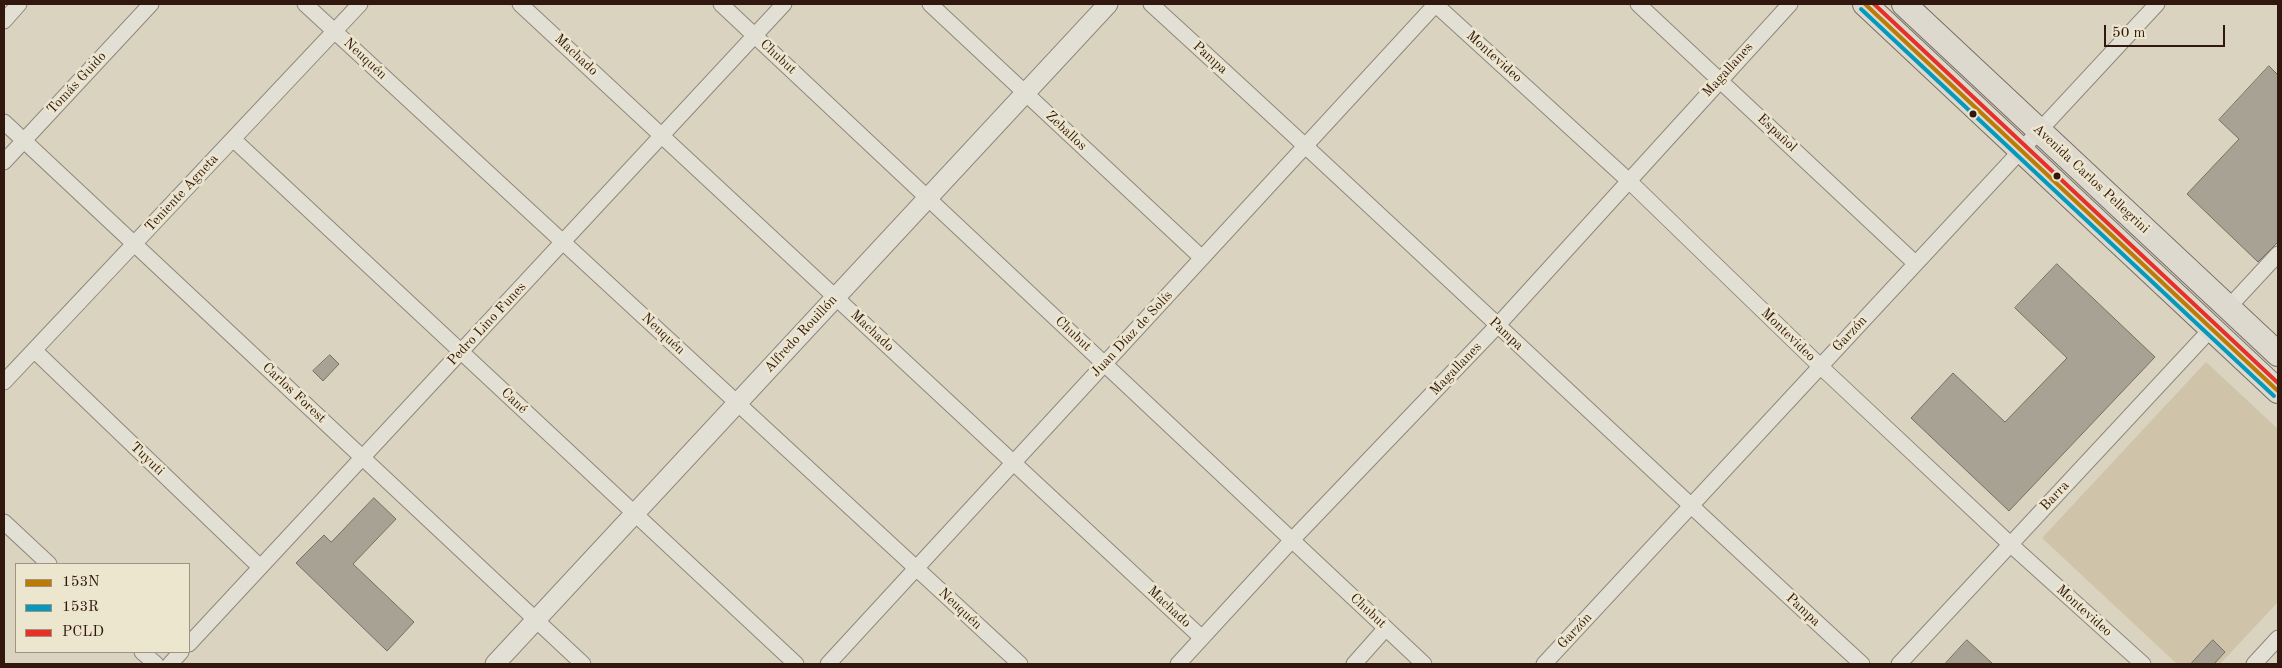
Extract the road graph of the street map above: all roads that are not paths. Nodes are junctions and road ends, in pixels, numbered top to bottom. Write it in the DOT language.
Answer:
graph roads {
  1 [pos="20,4"];
  2 [pos="151,4"];
  3 [pos="305,4"];
  4 [pos="360,4"];
  5 [pos="520,4"];
  6 [pos="721,4"];
  7 [pos="784,4"];
  8 [pos="930,4"];
  9 [pos="1108,4"];
  10 [pos="1151,4"];
  11 [pos="1436,4"];
  12 [pos="1638,4"];
  13 [pos="1790,4"];
  14 [pos="1865,4"];
  15 [pos="1904,4"];
  16 [pos="2157,4"];
  17 [pos="4,21"];
  18 [pos="334,31"];
  19 [pos="755,35"];
  20 [pos="1719,80"];
  21 [pos="1025,92"];
  22 [pos="4,122"];
  23 [pos="2039,130"];
  24 [pos="662,135"];
  25 [pos="233,139"];
  26 [pos="24,140"];
  27 [pos="1307,146"];
  28 [pos="2021,149"];
  29 [pos="4,162"];
  30 [pos="1629,181"];
  31 [pos="927,197"];
  32 [pos="563,242"];
  33 [pos="134,244"];
  34 [pos="2278,254"];
  35 [pos="1202,258"];
  36 [pos="1915,263"];
  37 [pos="835,296"];
  38 [pos="2228,308"];
  39 [pos="1497,326"];
  40 [pos="2212,328"];
  41 [pos="34,350"];
  42 [pos="461,352"];
  43 [pos="2278,354"];
  44 [pos="1104,364"];
  45 [pos="1820,366"];
  46 [pos="4,382"];
  47 [pos="2278,391"];
  48 [pos="737,402"];
  49 [pos="362,458"];
  50 [pos="1014,463"];
  51 [pos="1690,506"];
  52 [pos="634,513"];
  53 [pos="4,522"];
  54 [pos="1292,540"];
  55 [pos="2010,544"];
  56 [pos="48,563"];
  57 [pos="260,567"];
  58 [pos="916,568"];
  59 [pos="536,620"];
  60 [pos="1386,628"];
  61 [pos="1202,638"];
  62 [pos="2278,638"];
  63 [pos="190,643"];
  64 [pos="143,653"];
  65 [pos="180,653"];
  66 [pos="156,664"];
  67 [pos="170,664"];
  68 [pos="494,664"];
  69 [pos="583,664"];
  70 [pos="796,664"];
  71 [pos="828,664"];
  72 [pos="1020,664"];
  73 [pos="1178,664"];
  74 [pos="1354,664"];
  75 [pos="1424,664"];
  76 [pos="1544,664"];
  77 [pos="1862,664"];
  78 [pos="1899,664"];
  79 [pos="2143,664"];
  80 [pos="2254,664"];
  1 -- 17 [label="street"];
  2 -- 26 [label="street, Tomás Guido"];
  3 -- 18 [label="street, Neuquén"];
  4 -- 18 [label="street, Teniente Agneta"];
  5 -- 24 [label="street, Machado"];
  6 -- 19 [label="street, Chubut"];
  7 -- 19 [label="street, Pedro Lino Funes"];
  8 -- 21 [label="street, Zeballos"];
  9 -- 21 [label="street, Alfredo Rouillón"];
  10 -- 27 [label="street, Pampa"];
  11 -- 27 [label="street, Juan Díaz de Solís"];
  11 -- 30 [label="street, Montevideo"];
  12 -- 20 [label="street, Español"];
  13 -- 20 [label="street, Magallanes"];
  14 -- 28 [label="main road, Avenida Carlos Pellegrini"];
  15 -- 23 [label="main road, Avenida Carlos Pellegrini"];
  16 -- 23 [label="street, Garzón"];
  18 -- 25 [label="street, Teniente Agneta"];
  18 -- 32 [label="street, Neuquén"];
  19 -- 24 [label="street, Pedro Lino Funes"];
  19 -- 31 [label="street, Chubut"];
  20 -- 30 [label="street, Magallanes"];
  20 -- 36 [label="street, Español"];
  21 -- 31 [label="street, Alfredo Rouillón"];
  21 -- 35 [label="street, Zeballos"];
  22 -- 26 [label="street, Carlos Forest"];
  23 -- 28 [label="street, Garzón"];
  23 -- 38 [label="main road, Avenida Carlos Pellegrini"];
  24 -- 32 [label="street, Pedro Lino Funes"];
  24 -- 37 [label="street, Machado"];
  25 -- 33 [label="street, Teniente Agneta"];
  25 -- 42 [label="street, Cané"];
  26 -- 29 [label="street, Tomás Guido"];
  26 -- 33 [label="street, Carlos Forest"];
  27 -- 35 [label="street, Juan Díaz de Solís"];
  27 -- 39 [label="street, Pampa"];
  28 -- 36 [label="street, Garzón"];
  28 -- 40 [label="main road, Avenida Carlos Pellegrini"];
  30 -- 39 [label="street, Magallanes"];
  30 -- 45 [label="street, Montevideo"];
  31 -- 37 [label="street, Alfredo Rouillón"];
  31 -- 44 [label="street, Chubut"];
  32 -- 42 [label="street, Pedro Lino Funes"];
  32 -- 48 [label="street, Neuquén"];
  33 -- 41 [label="street, Teniente Agneta"];
  33 -- 49 [label="street, Carlos Forest"];
  34 -- 38 [label="street"];
  35 -- 44 [label="street, Juan Díaz de Solís"];
  36 -- 45 [label="street, Garzón"];
  37 -- 48 [label="street, Alfredo Rouillón"];
  37 -- 50 [label="street, Machado"];
  38 -- 43 [label="main road, Avenida Carlos Pellegrini"];
  39 -- 51 [label="street, Pampa"];
  39 -- 54 [label="street, Magallanes"];
  40 -- 47 [label="main road, Avenida Carlos Pellegrini"];
  40 -- 55 [label="street, Barra"];
  41 -- 46 [label="street, Teniente Agneta"];
  41 -- 57 [label="street, Tuyuti"];
  42 -- 49 [label="street, Pedro Lino Funes"];
  42 -- 52 [label="street, Cané"];
  44 -- 50 [label="street, Juan Díaz de Solís"];
  44 -- 54 [label="street, Chubut"];
  45 -- 51 [label="street, Garzón"];
  45 -- 55 [label="street, Montevideo"];
  48 -- 52 [label="street, Alfredo Rouillón"];
  48 -- 58 [label="street, Neuquén"];
  49 -- 57 [label="street, Pedro Lino Funes"];
  49 -- 59 [label="street, Carlos Forest"];
  50 -- 58 [label="street, Juan Díaz de Solís"];
  50 -- 61 [label="street, Machado"];
  51 -- 76 [label="street, Garzón"];
  51 -- 77 [label="street, Pampa"];
  52 -- 59 [label="street, Alfredo Rouillón"];
  52 -- 70 [label="street, Cané"];
  53 -- 56 [label="street"];
  54 -- 60 [label="street, Chubut"];
  54 -- 61 [label="street, Magallanes"];
  55 -- 78 [label="street, Barra"];
  55 -- 79 [label="street, Montevideo"];
  57 -- 63 [label="street, Pedro Lino Funes"];
  58 -- 71 [label="street, Juan Díaz de Solís"];
  58 -- 72 [label="street, Neuquén"];
  59 -- 68 [label="street, Alfredo Rouillón"];
  59 -- 69 [label="street, Carlos Forest"];
  60 -- 74 [label="street"];
  60 -- 75 [label="street, Chubut"];
  61 -- 73 [label="street, Magallanes"];
  62 -- 80 [label="street"];
  64 -- 66 [label="street"];
  65 -- 67 [label="street"];
}
